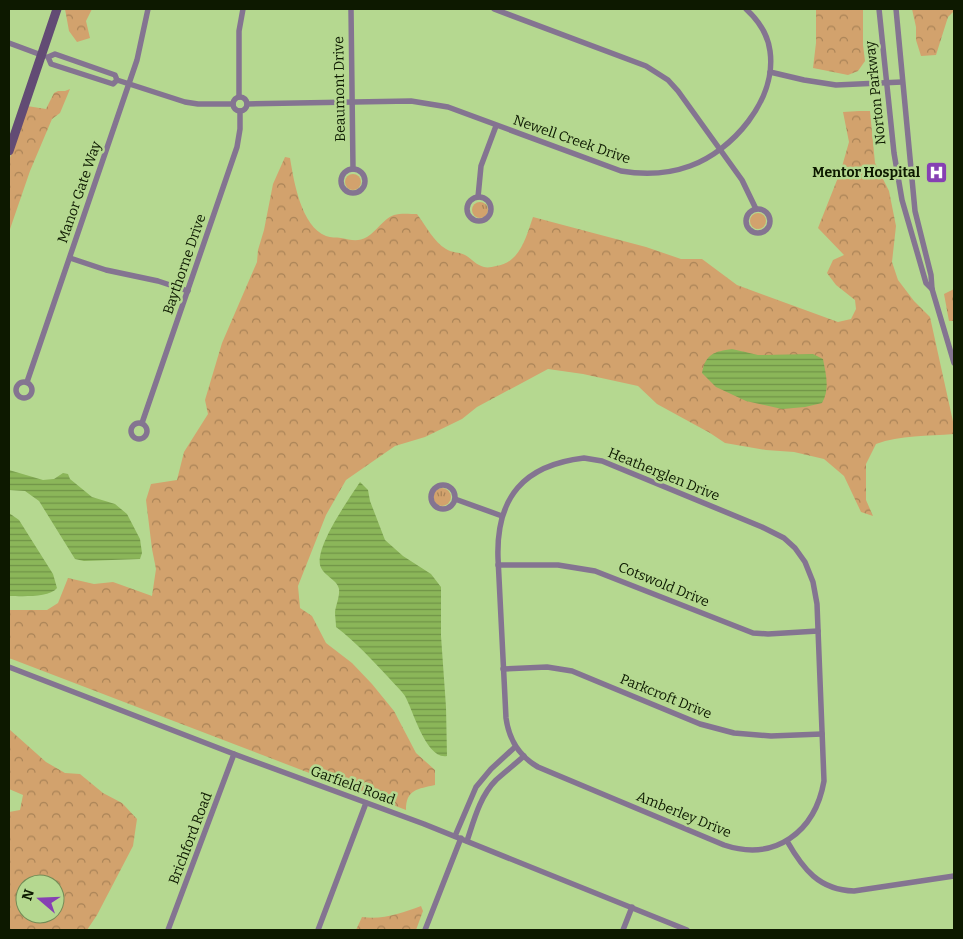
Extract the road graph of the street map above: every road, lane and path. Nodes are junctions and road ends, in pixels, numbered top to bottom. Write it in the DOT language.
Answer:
graph roads {
  1 [pos="57,9"];
  2 [pos="148,9"];
  3 [pos="243,9"];
  4 [pos="351,9"];
  5 [pos="494,9"];
  6 [pos="746,9"];
  7 [pos="879,9"];
  8 [pos="896,9"];
  9 [pos="9,42"];
  10 [pos="44,56"];
  11 [pos="770,72"];
  12 [pos="117,80"];
  13 [pos="887,82"];
  14 [pos="902,82"];
  15 [pos="129,84"];
  16 [pos="239,97"];
  17 [pos="352,102"];
  18 [pos="233,104"];
  19 [pos="247,104"];
  20 [pos="240,111"];
  21 [pos="496,126"];
  22 [pos="721,150"];
  23 [pos="9,151"];
  24 [pos="353,169"];
  25 [pos="478,197"];
  26 [pos="756,209"];
  27 [pos="70,258"];
  28 [pos="932,289"];
  29 [pos="188,290"];
  30 [pos="954,362"];
  31 [pos="27,382"];
  32 [pos="142,423"];
  33 [pos="455,499"];
  34 [pos="502,516"];
  35 [pos="800,554"];
  36 [pos="498,565"];
  37 [pos="818,631"];
  38 [pos="9,666"];
  39 [pos="503,669"];
  40 [pos="822,734"];
  41 [pos="515,747"];
  42 [pos="234,754"];
  43 [pos="522,754"];
  44 [pos="366,803"];
  45 [pos="461,838"];
  46 [pos="787,841"];
  47 [pos="954,876"];
  48 [pos="632,907"];
  49 [pos="168,930"];
  50 [pos="318,930"];
  51 [pos="425,930"];
  52 [pos="623,930"];
  53 [pos="687,930"];
  1 -- 10 [label="main road"];
  2 -- 15 [label="street, Manor Gate Way"];
  3 -- 16 [label="street"];
  4 -- 17 [label="street, Beaumont Drive"];
  5 -- 22 [label="street"];
  6 -- 11 [label="street, Newell Creek Drive"];
  7 -- 13 [label="street, Norton Parkway"];
  8 -- 14 [label="street, Norton Parkway"];
  9 -- 10 [label="street"];
  10 -- 12 [label="street"];
  10 -- 12 [label="street"];
  10 -- 23 [label="main road"];
  11 -- 13 [label="street"];
  11 -- 22 [label="street, Newell Creek Drive"];
  12 -- 15 [label="street"];
  13 -- 14 [label="street"];
  13 -- 28 [label="street, Norton Parkway"];
  14 -- 28 [label="street, Norton Parkway"];
  15 -- 18 [label="street"];
  15 -- 27 [label="street, Manor Gate Way"];
  16 -- 18 [label="street"];
  16 -- 19 [label="street"];
  17 -- 19 [label="street, Newell Creek Drive"];
  17 -- 21 [label="street, Newell Creek Drive"];
  17 -- 24 [label="street, Beaumont Drive"];
  18 -- 20 [label="street"];
  19 -- 20 [label="street"];
  20 -- 29 [label="street, Baythorne Drive"];
  21 -- 22 [label="street, Newell Creek Drive"];
  21 -- 25 [label="street"];
  22 -- 26 [label="street"];
  24 -- 24 [label="street, Beaumont Drive"];
  25 -- 25 [label="street"];
  26 -- 26 [label="street"];
  27 -- 29 [label="street"];
  27 -- 31 [label="street, Manor Gate Way"];
  28 -- 30 [label="street, Norton Parkway"];
  29 -- 32 [label="street, Baythorne Drive"];
  33 -- 33 [label="street"];
  33 -- 34 [label="street"];
  34 -- 35 [label="street, Heatherglen Drive"];
  34 -- 36 [label="street, Heatherglen Drive"];
  35 -- 37 [label="street, Amberley Drive"];
  36 -- 37 [label="street, Cotswold Drive"];
  36 -- 39 [label="street, Heatherglen Drive"];
  37 -- 40 [label="street, Amberley Drive"];
  38 -- 42 [label="street, Garfield Road"];
  39 -- 40 [label="street, Parkcroft Drive"];
  39 -- 41 [label="street, Heatherglen Drive"];
  40 -- 46 [label="street, Amberley Drive"];
  41 -- 43 [label="street, Heatherglen Drive"];
  41 -- 45 [label="street"];
  42 -- 44 [label="street, Garfield Road"];
  42 -- 49 [label="street, Brichford Road"];
  43 -- 45 [label="street"];
  43 -- 46 [label="street, Amberley Drive"];
  44 -- 45 [label="street, Garfield Road"];
  44 -- 50 [label="street"];
  45 -- 48 [label="street, Garfield Road"];
  45 -- 51 [label="street"];
  46 -- 47 [label="street"];
  48 -- 52 [label="street"];
  48 -- 53 [label="street, Garfield Road"];
}
